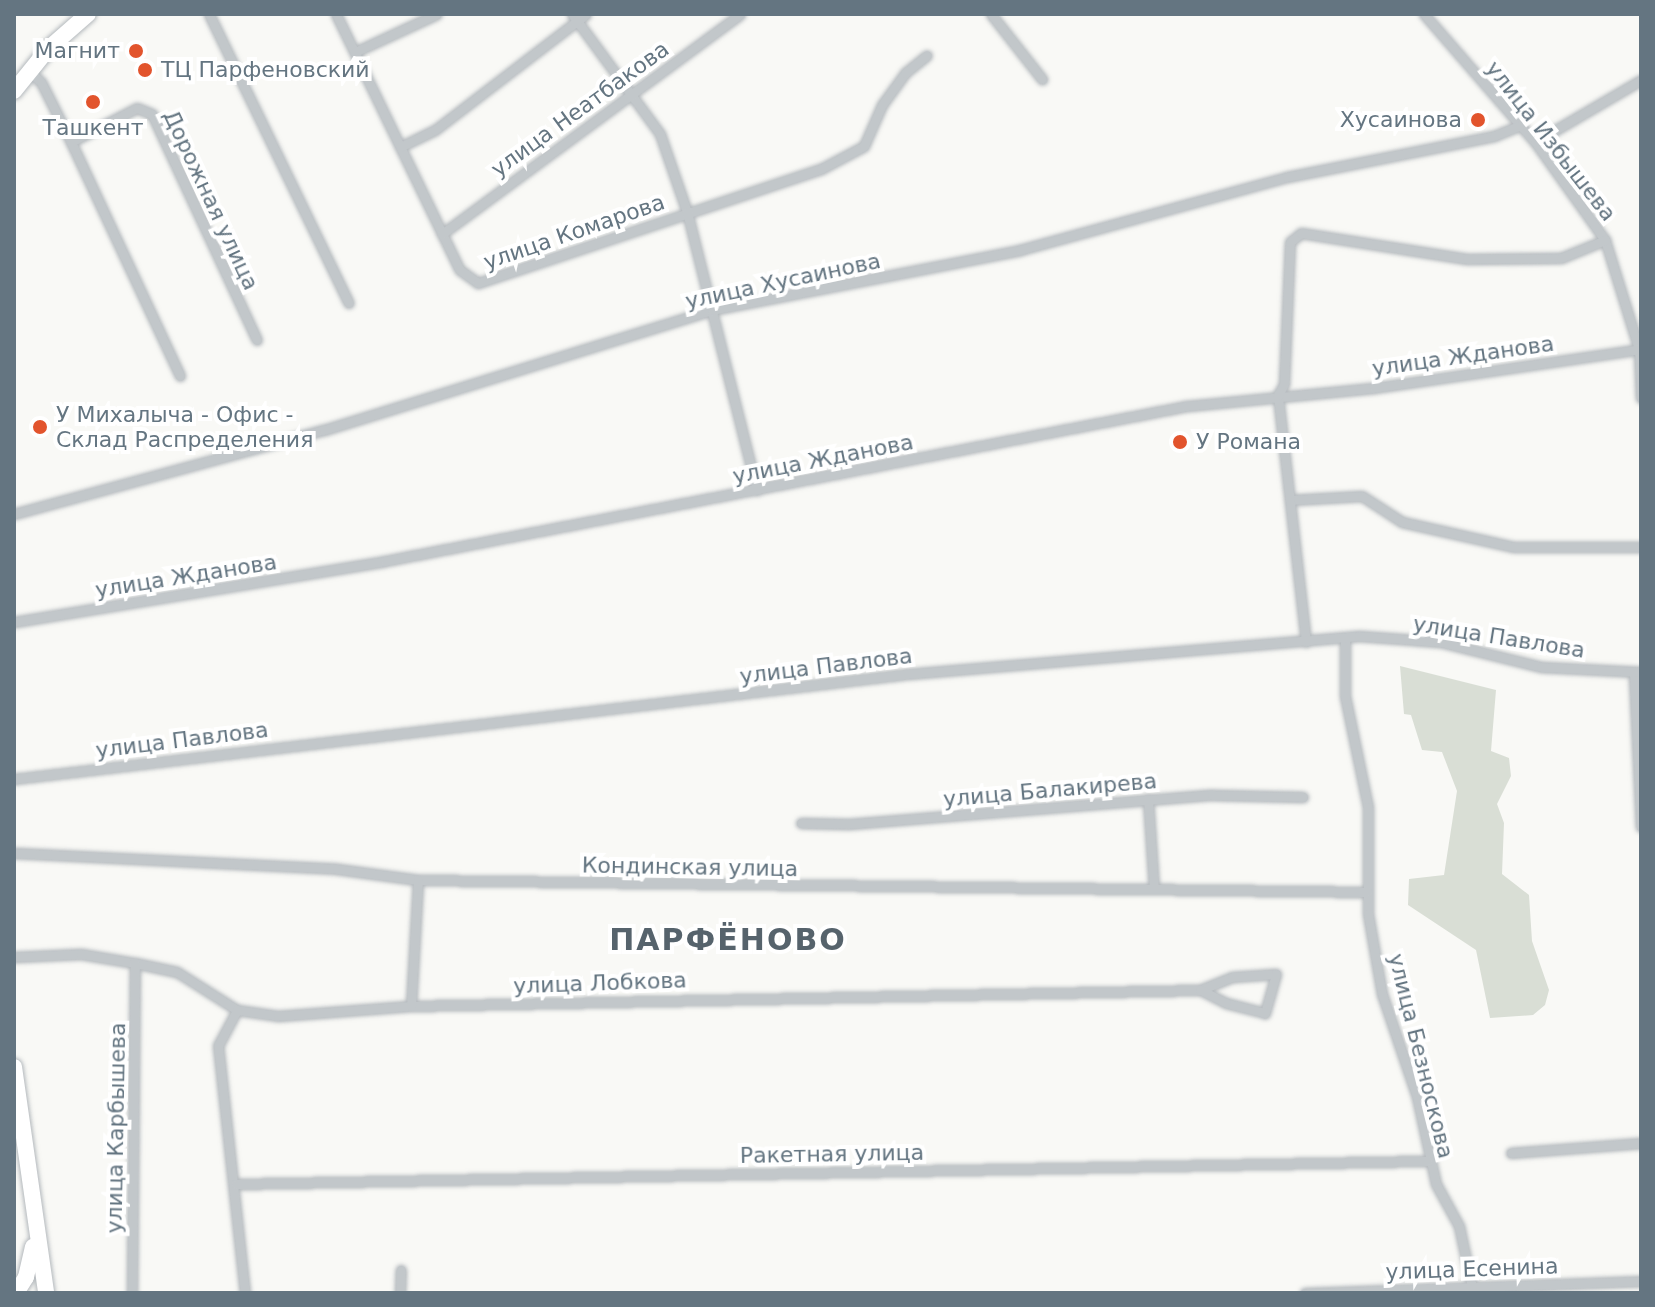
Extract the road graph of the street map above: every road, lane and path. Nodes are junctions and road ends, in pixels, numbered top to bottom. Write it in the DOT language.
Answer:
graph roads {
  1 [pos="88,14"];
  2 [pos="209,14"];
  3 [pos="336,14"];
  4 [pos="437,14"];
  5 [pos="586,14"];
  6 [pos="740,14"];
  7 [pos="991,14"];
  8 [pos="1424,14"];
  9 [pos="575,17"];
  10 [pos="355,52"];
  11 [pos="927,55"];
  12 [pos="29,71"];
  13 [pos="1042,79"];
  14 [pos="1641,80"];
  15 [pos="14,91"];
  16 [pos="633,93"];
  17 [pos="1521,125"];
  18 [pos="71,142"];
  19 [pos="1535,142"];
  20 [pos="400,147"];
  21 [pos="687,212"];
  22 [pos="442,234"];
  23 [pos="1605,240"];
  24 [pos="349,303"];
  25 [pos="712,310"];
  26 [pos="257,340"];
  27 [pos="1640,349"];
  28 [pos="180,376"];
  29 [pos="1278,395"];
  30 [pos="1641,398"];
  31 [pos="757,490"];
  32 [pos="1290,500"];
  33 [pos="14,514"];
  34 [pos="1641,547"];
  35 [pos="14,622"];
  36 [pos="1345,638"];
  37 [pos="1306,642"];
  38 [pos="1637,673"];
  39 [pos="14,779"];
  40 [pos="1303,797"];
  41 [pos="1148,799"];
  42 [pos="801,823"];
  43 [pos="1641,824"];
  44 [pos="14,853"];
  45 [pos="418,880"];
  46 [pos="1154,889"];
  47 [pos="1367,892"];
  48 [pos="14,957"];
  49 [pos="135,963"];
  50 [pos="1200,990"];
  51 [pos="411,1006"];
  52 [pos="237,1010"];
  53 [pos="14,1067"];
  54 [pos="1641,1143"];
  55 [pos="1511,1153"];
  56 [pos="1428,1161"];
  57 [pos="236,1184"];
  58 [pos="35,1225"];
  59 [pos="401,1270"];
  60 [pos="1641,1281"];
  61 [pos="1472,1287"];
  62 [pos="22,1292"];
  63 [pos="46,1293"];
  64 [pos="132,1293"];
  65 [pos="245,1293"];
  66 [pos="400,1293"];
  67 [pos="1305,1293"];
  1 -- 12 [label="main road"];
  2 -- 24 [label="street"];
  3 -- 10 [label="street, улица Комарова"];
  4 -- 10 [label="street"];
  5 -- 9 [label="street"];
  6 -- 16 [label="street, улица Неатбакова"];
  7 -- 13 [label="street"];
  8 -- 17 [label="street, улица Избышева"];
  9 -- 16 [label="street"];
  9 -- 20 [label="street"];
  10 -- 20 [label="street, улица Комарова"];
  11 -- 21 [label="street, улица Комарова"];
  12 -- 15 [label="main road"];
  12 -- 18 [label="street"];
  14 -- 19 [label="street"];
  16 -- 21 [label="street"];
  16 -- 22 [label="street, улица Неатбакова"];
  17 -- 19 [label="street, улица Избышева"];
  17 -- 25 [label="street, улица Хусаинова"];
  18 -- 26 [label="street, Дорожная улица"];
  18 -- 28 [label="street"];
  19 -- 23 [label="street, улица Избышева"];
  20 -- 22 [label="street, улица Комарова"];
  21 -- 22 [label="street, улица Комарова"];
  21 -- 25 [label="street"];
  23 -- 27 [label="street, улица Избышева"];
  23 -- 29 [label="street"];
  25 -- 31 [label="street"];
  25 -- 33 [label="street, улица Хусаинова"];
  27 -- 29 [label="street, улица Жданова"];
  27 -- 30 [label="street, улица Избышева"];
  29 -- 31 [label="street, улица Жданова"];
  29 -- 32 [label="street"];
  31 -- 35 [label="street, улица Жданова"];
  32 -- 34 [label="street"];
  32 -- 37 [label="street"];
  36 -- 37 [label="street, улица Павлова"];
  36 -- 38 [label="street, улица Павлова"];
  36 -- 47 [label="street, улица Безноскова"];
  37 -- 39 [label="street, улица Павлова"];
  38 -- 43 [label="street"];
  40 -- 41 [label="street, улица Балакирева"];
  41 -- 42 [label="street, улица Балакирева"];
  41 -- 46 [label="street"];
  44 -- 45 [label="street, Кондинская улица"];
  45 -- 46 [label="street, Кондинская улица"];
  45 -- 51 [label="street"];
  46 -- 47 [label="street, Кондинская улица"];
  47 -- 56 [label="street, улица Безноскова"];
  48 -- 49 [label="street, улица Лобкова"];
  49 -- 52 [label="street, улица Лобкова"];
  49 -- 64 [label="street, улица Карбышева"];
  50 -- 50 [label="street, улица Лобкова"];
  50 -- 51 [label="street, улица Лобкова"];
  51 -- 52 [label="street, улица Лобкова"];
  52 -- 57 [label="street"];
  53 -- 58 [label="main road"];
  54 -- 55 [label="street"];
  56 -- 57 [label="street, Ракетная улица"];
  56 -- 61 [label="street, улица Безноскова"];
  57 -- 65 [label="street"];
  58 -- 62 [label="main road"];
  58 -- 63 [label="main road"];
  59 -- 66 [label="street"];
  60 -- 61 [label="street, улица Есенина"];
  61 -- 67 [label="street, улица Есенина"];
}
